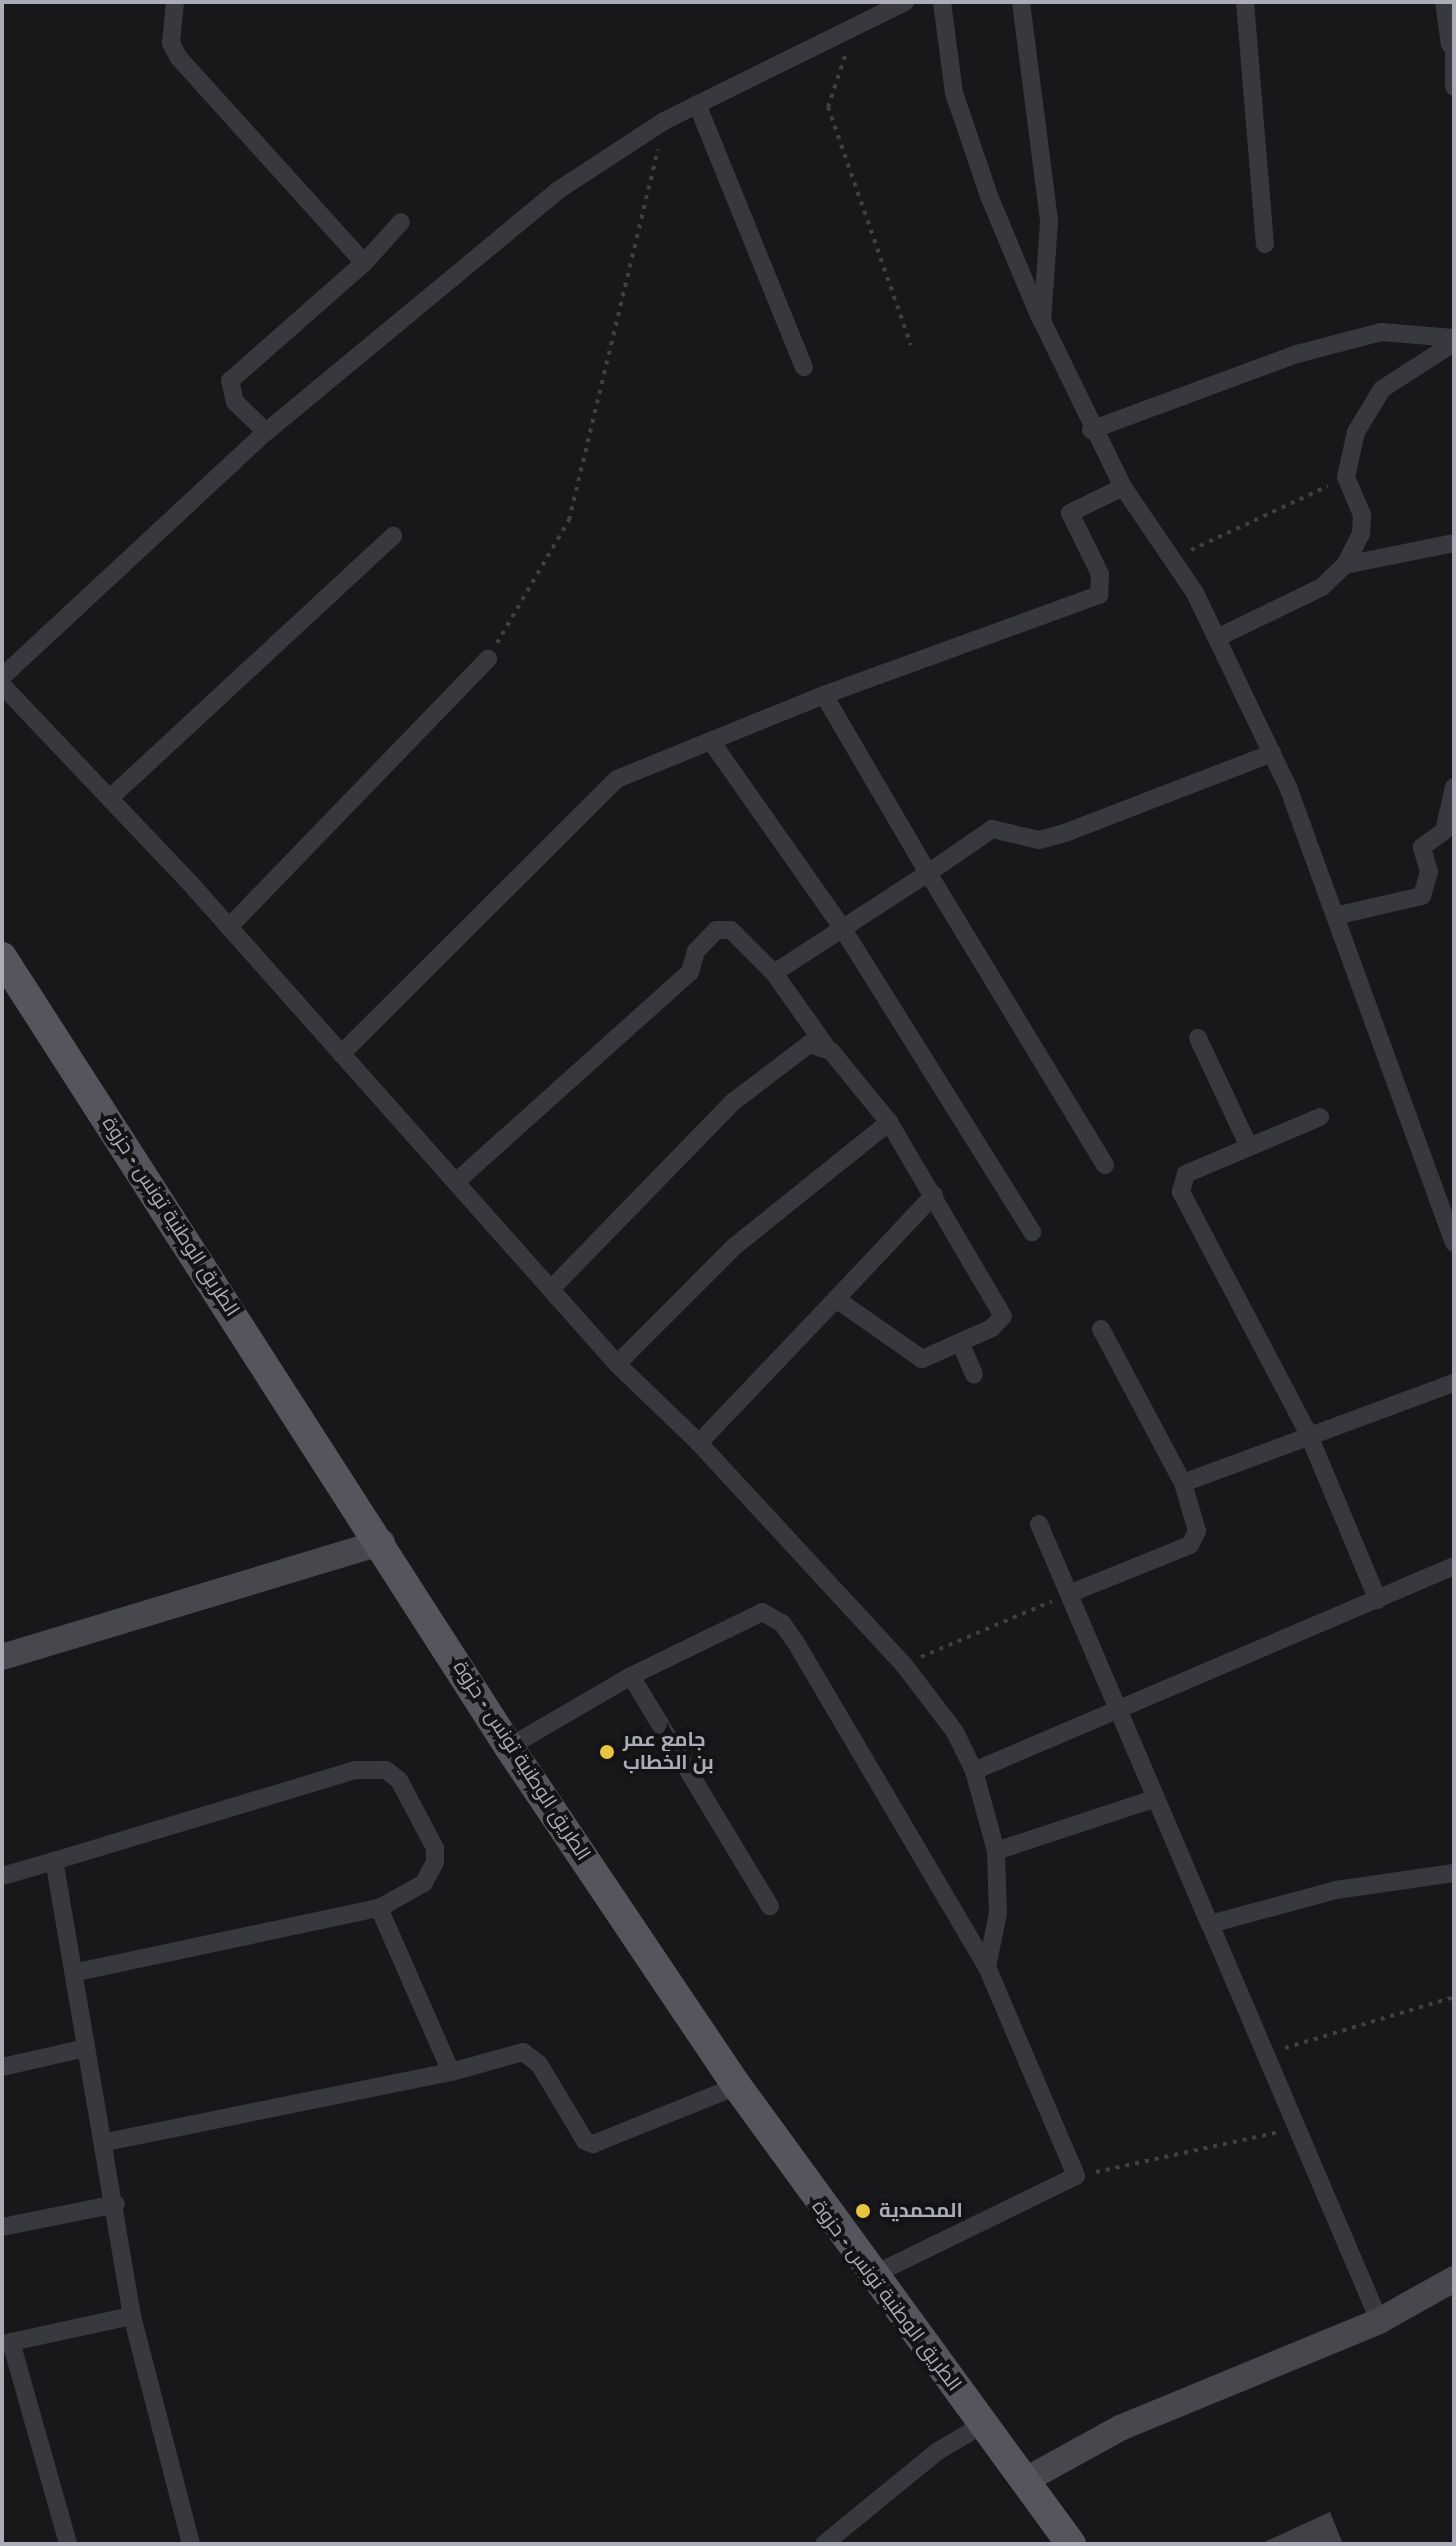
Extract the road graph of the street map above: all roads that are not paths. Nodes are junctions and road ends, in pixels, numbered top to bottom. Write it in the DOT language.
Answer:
graph roads {
  1 [pos="175,2"];
  2 [pos="905,2"];
  3 [pos="942,2"];
  4 [pos="1021,2"];
  5 [pos="1245,2"];
  6 [pos="1444,2"];
  7 [pos="1452,44"];
  8 [pos="1454,87"];
  9 [pos="697,104"];
  10 [pos="401,222"];
  11 [pos="1265,244"];
  12 [pos="364,263"];
  13 [pos="1042,321"];
  14 [pos="1454,340"];
  15 [pos="804,367"];
  16 [pos="1091,430"];
  17 [pos="266,432"];
  18 [pos="1123,487"];
  19 [pos="393,536"];
  20 [pos="1454,543"];
  21 [pos="1345,565"];
  22 [pos="1219,637"];
  23 [pos="488,659"];
  24 [pos="2,677"];
  25 [pos="2,685"];
  26 [pos="824,695"];
  27 [pos="713,744"];
  28 [pos="1272,753"];
  29 [pos="1454,787"];
  30 [pos="110,798"];
  31 [pos="928,873"];
  32 [pos="1339,915"];
  33 [pos="841,926"];
  34 [pos="229,927"];
  35 [pos="2,957"];
  36 [pos="774,973"];
  37 [pos="1198,1038"];
  38 [pos="825,1045"];
  39 [pos="341,1054"];
  40 [pos="1320,1117"];
  41 [pos="889,1122"];
  42 [pos="1249,1147"];
  43 [pos="1105,1165"];
  44 [pos="457,1181"];
  45 [pos="934,1195"];
  46 [pos="1032,1232"];
  47 [pos="1454,1243"];
  48 [pos="552,1288"];
  49 [pos="836,1299"];
  50 [pos="1101,1329"];
  51 [pos="961,1344"];
  52 [pos="617,1364"];
  53 [pos="974,1374"];
  54 [pos="1454,1383"];
  55 [pos="1308,1433"];
  56 [pos="699,1443"];
  57 [pos="1183,1483"];
  58 [pos="1039,1524"];
  59 [pos="382,1542"];
  60 [pos="1454,1566"];
  61 [pos="1071,1593"];
  62 [pos="1378,1600"];
  63 [pos="2,1657"];
  64 [pos="631,1676"];
  65 [pos="1117,1710"];
  66 [pos="509,1747"];
  67 [pos="974,1771"];
  68 [pos="1153,1799"];
  69 [pos="996,1851"];
  70 [pos="54,1861"];
  71 [pos="1454,1873"];
  72 [pos="2,1876"];
  73 [pos="770,1906"];
  74 [pos="379,1908"];
  75 [pos="1210,1924"];
  76 [pos="987,1967"];
  77 [pos="77,1972"];
  78 [pos="86,2048"];
  79 [pos="2,2067"];
  80 [pos="451,2072"];
  81 [pos="737,2086"];
  82 [pos="106,2142"];
  83 [pos="116,2204"];
  84 [pos="2,2227"];
  85 [pos="873,2275"];
  86 [pos="1454,2279"];
  87 [pos="132,2316"];
  88 [pos="1379,2321"];
  89 [pos="6,2343"];
  90 [pos="982,2425"];
  91 [pos="1024,2481"];
  92 [pos="68,2544"];
  93 [pos="191,2544"];
  94 [pos="824,2544"];
  95 [pos="1071,2544"];
  1 -- 12 [label="street"];
  2 -- 9 [label="street"];
  3 -- 13 [label="street"];
  4 -- 13 [label="street"];
  5 -- 11 [label="street"];
  6 -- 7 [label="street"];
  7 -- 8 [label="street"];
  9 -- 15 [label="street"];
  9 -- 17 [label="street"];
  10 -- 12 [label="street"];
  12 -- 17 [label="street"];
  13 -- 16 [label="street"];
  14 -- 16 [label="street"];
  14 -- 21 [label="street"];
  16 -- 18 [label="street"];
  17 -- 24 [label="street"];
  18 -- 22 [label="street"];
  18 -- 26 [label="street"];
  19 -- 30 [label="street"];
  20 -- 21 [label="street"];
  21 -- 22 [label="street"];
  22 -- 28 [label="street"];
  23 -- 34 [label="street"];
  25 -- 30 [label="street"];
  26 -- 27 [label="street"];
  26 -- 31 [label="street"];
  27 -- 33 [label="street"];
  27 -- 39 [label="street"];
  28 -- 31 [label="street"];
  28 -- 32 [label="street"];
  29 -- 32 [label="street"];
  30 -- 34 [label="street"];
  31 -- 33 [label="street"];
  31 -- 43 [label="street"];
  32 -- 47 [label="street"];
  33 -- 36 [label="street"];
  33 -- 46 [label="street"];
  34 -- 39 [label="street"];
  35 -- 59 [label="main road, الطريق الوطنية تونس - حزوة"];
  36 -- 38 [label="street"];
  36 -- 44 [label="street"];
  37 -- 42 [label="street"];
  38 -- 41 [label="street"];
  38 -- 48 [label="street"];
  39 -- 44 [label="street"];
  40 -- 42 [label="street"];
  41 -- 45 [label="street"];
  41 -- 52 [label="street"];
  42 -- 55 [label="street"];
  44 -- 48 [label="street"];
  45 -- 49 [label="street"];
  45 -- 51 [label="street"];
  48 -- 52 [label="street"];
  49 -- 51 [label="street"];
  49 -- 56 [label="street"];
  50 -- 57 [label="street"];
  51 -- 53 [label="street"];
  52 -- 56 [label="street"];
  54 -- 55 [label="street"];
  55 -- 57 [label="street"];
  55 -- 62 [label="street"];
  56 -- 67 [label="street"];
  57 -- 61 [label="street"];
  58 -- 61 [label="street"];
  59 -- 63 [label="street"];
  59 -- 66 [label="main road, الطريق الوطنية تونس - حزوة"];
  60 -- 62 [label="street"];
  61 -- 65 [label="street"];
  62 -- 65 [label="street"];
  64 -- 66 [label="street"];
  64 -- 73 [label="street"];
  64 -- 76 [label="street"];
  65 -- 67 [label="street"];
  65 -- 68 [label="street"];
  66 -- 81 [label="main road, الطريق الوطنية تونس - حزوة"];
  67 -- 69 [label="street"];
  68 -- 69 [label="street"];
  68 -- 75 [label="street"];
  69 -- 76 [label="street"];
  70 -- 72 [label="street"];
  70 -- 74 [label="street"];
  70 -- 77 [label="street"];
  71 -- 75 [label="street"];
  74 -- 77 [label="street"];
  74 -- 80 [label="street"];
  75 -- 88 [label="street"];
  76 -- 85 [label="street"];
  77 -- 78 [label="street"];
  78 -- 79 [label="street"];
  78 -- 82 [label="street"];
  80 -- 81 [label="street"];
  80 -- 82 [label="street"];
  81 -- 85 [label="main road, الطريق الوطنية تونس - حزوة"];
  82 -- 83 [label="street"];
  83 -- 84 [label="street"];
  83 -- 87 [label="street"];
  85 -- 90 [label="main road, الطريق الوطنية تونس - حزوة"];
  86 -- 88 [label="street"];
  87 -- 89 [label="street"];
  87 -- 93 [label="street"];
  88 -- 91 [label="street"];
  89 -- 92 [label="street"];
  90 -- 91 [label="main road, الطريق الوطنية تونس - حزوة"];
  90 -- 94 [label="street"];
  91 -- 95 [label="main road, الطريق الوطنية تونس - حزوة"];
}
